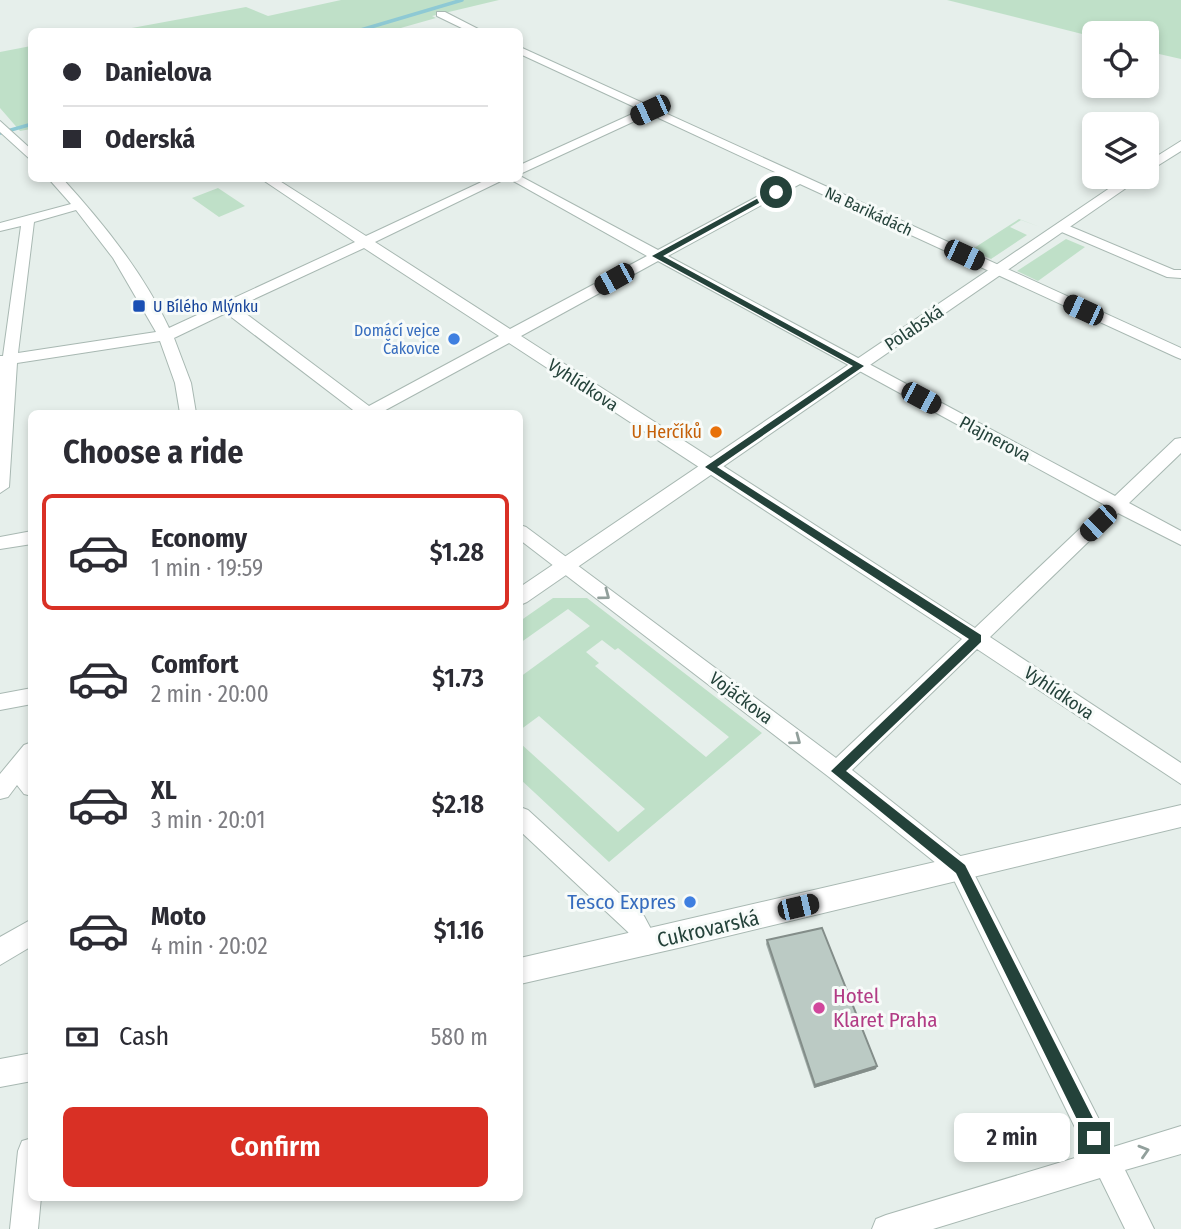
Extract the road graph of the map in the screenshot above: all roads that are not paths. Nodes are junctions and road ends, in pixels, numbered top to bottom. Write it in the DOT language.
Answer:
graph roads {
  1 [pos="441,14"];
  2 [pos="471,28"];
  3 [pos="523,51"];
  4 [pos="650,110"];
  5 [pos="4,130"];
  6 [pos="1181,145"];
  7 [pos="28,153"];
  8 [pos="1159,160"];
  9 [pos="523,169"];
  10 [pos="799,179"];
  11 [pos="58,182"];
  12 [pos="272,182"];
  13 [pos="493,182"];
  14 [pos="521,182"];
  15 [pos="1117,189"];
  16 [pos="81,205"];
  17 [pos="28,220"];
  18 [pos="0,227"];
  19 [pos="1062,227"];
  20 [pos="363,243"];
  21 [pos="656,256"];
  22 [pos="998,271"];
  23 [pos="1181,274"];
  24 [pos="226,306"];
  25 [pos="167,335"];
  26 [pos="509,337"];
  27 [pos="1181,354"];
  28 [pos="5,360"];
  29 [pos="859,366"];
  30 [pos="188,410"];
  31 [pos="364,410"];
  32 [pos="374,410"];
  33 [pos="1181,443"];
  34 [pos="710,467"];
  35 [pos="0,487"];
  36 [pos="1118,504"];
  37 [pos="523,533"];
  38 [pos="28,538"];
  39 [pos="1181,539"];
  40 [pos="0,542"];
  41 [pos="566,566"];
  42 [pos="523,595"];
  43 [pos="977,639"];
  44 [pos="28,697"];
  45 [pos="0,702"];
  46 [pos="28,756"];
  47 [pos="18,769"];
  48 [pos="837,771"];
  49 [pos="1181,775"];
  50 [pos="28,783"];
  51 [pos="0,790"];
  52 [pos="1181,816"];
  53 [pos="523,820"];
  54 [pos="960,869"];
  55 [pos="28,934"];
  56 [pos="646,944"];
  57 [pos="0,952"];
  58 [pos="523,970"];
  59 [pos="28,1068"];
  60 [pos="0,1073"];
  61 [pos="1181,1140"];
  62 [pos="1106,1163"];
  63 [pos="28,1190"];
  64 [pos="24,1229"];
  65 [pos="886,1229"];
  66 [pos="1140,1229"];
  1 -- 2 [label="street"];
  3 -- 4 [label="street, Na Barikádách"];
  4 -- 9 [label="street"];
  4 -- 10 [label="street, Na Barikádách"];
  5 -- 7 [label="street"];
  6 -- 8 [label="street"];
  10 -- 21 [label="street"];
  10 -- 22 [label="street, Na Barikádách"];
  11 -- 16 [label="street"];
  12 -- 20 [label="street, Vyhlídkova"];
  13 -- 20 [label="street"];
  14 -- 21 [label="street, Plajnerova"];
  15 -- 19 [label="street, Polabská"];
  16 -- 17 [label="street"];
  16 -- 25 [label="street"];
  17 -- 18 [label="street"];
  17 -- 28 [label="street"];
  19 -- 22 [label="street, Polabská"];
  19 -- 23 [label="street"];
  20 -- 24 [label="street"];
  20 -- 26 [label="street, Vyhlídkova"];
  21 -- 26 [label="street"];
  21 -- 29 [label="street, Plajnerova"];
  22 -- 27 [label="street, Na Barikádách"];
  22 -- 29 [label="street, Polabská"];
  24 -- 25 [label="street"];
  24 -- 31 [label="street"];
  25 -- 28 [label="street"];
  25 -- 30 [label="street"];
  26 -- 32 [label="street"];
  26 -- 34 [label="street, Vyhlídkova"];
  28 -- 35 [label="street"];
  29 -- 34 [label="street, Polabská"];
  29 -- 36 [label="street, Plajnerova"];
  33 -- 36 [label="street"];
  34 -- 41 [label="street, Polabská"];
  34 -- 43 [label="street, Vyhlídkova"];
  36 -- 39 [label="street, Plajnerova"];
  36 -- 43 [label="street"];
  37 -- 41 [label="street, Vojáčkova"];
  38 -- 40 [label="street"];
  41 -- 42 [label="street, Polabská"];
  41 -- 48 [label="street, Vojáčkova, one-way"];
  43 -- 48 [label="street"];
  43 -- 49 [label="street, Vyhlídkova"];
  44 -- 45 [label="street"];
  46 -- 47 [label="street"];
  47 -- 50 [label="street"];
  47 -- 51 [label="street"];
  48 -- 54 [label="street, Vojáčkova"];
  52 -- 54 [label="street, Cukrovarská"];
  53 -- 56 [label="street"];
  54 -- 56 [label="street, Cukrovarská"];
  54 -- 62 [label="street"];
  55 -- 57 [label="street"];
  56 -- 58 [label="street, Cukrovarská"];
  59 -- 60 [label="street"];
  62 -- 61 [label="street, one-way"];
  62 -- 65 [label="street"];
  62 -- 66 [label="street"];
  63 -- 64 [label="street"];
}
